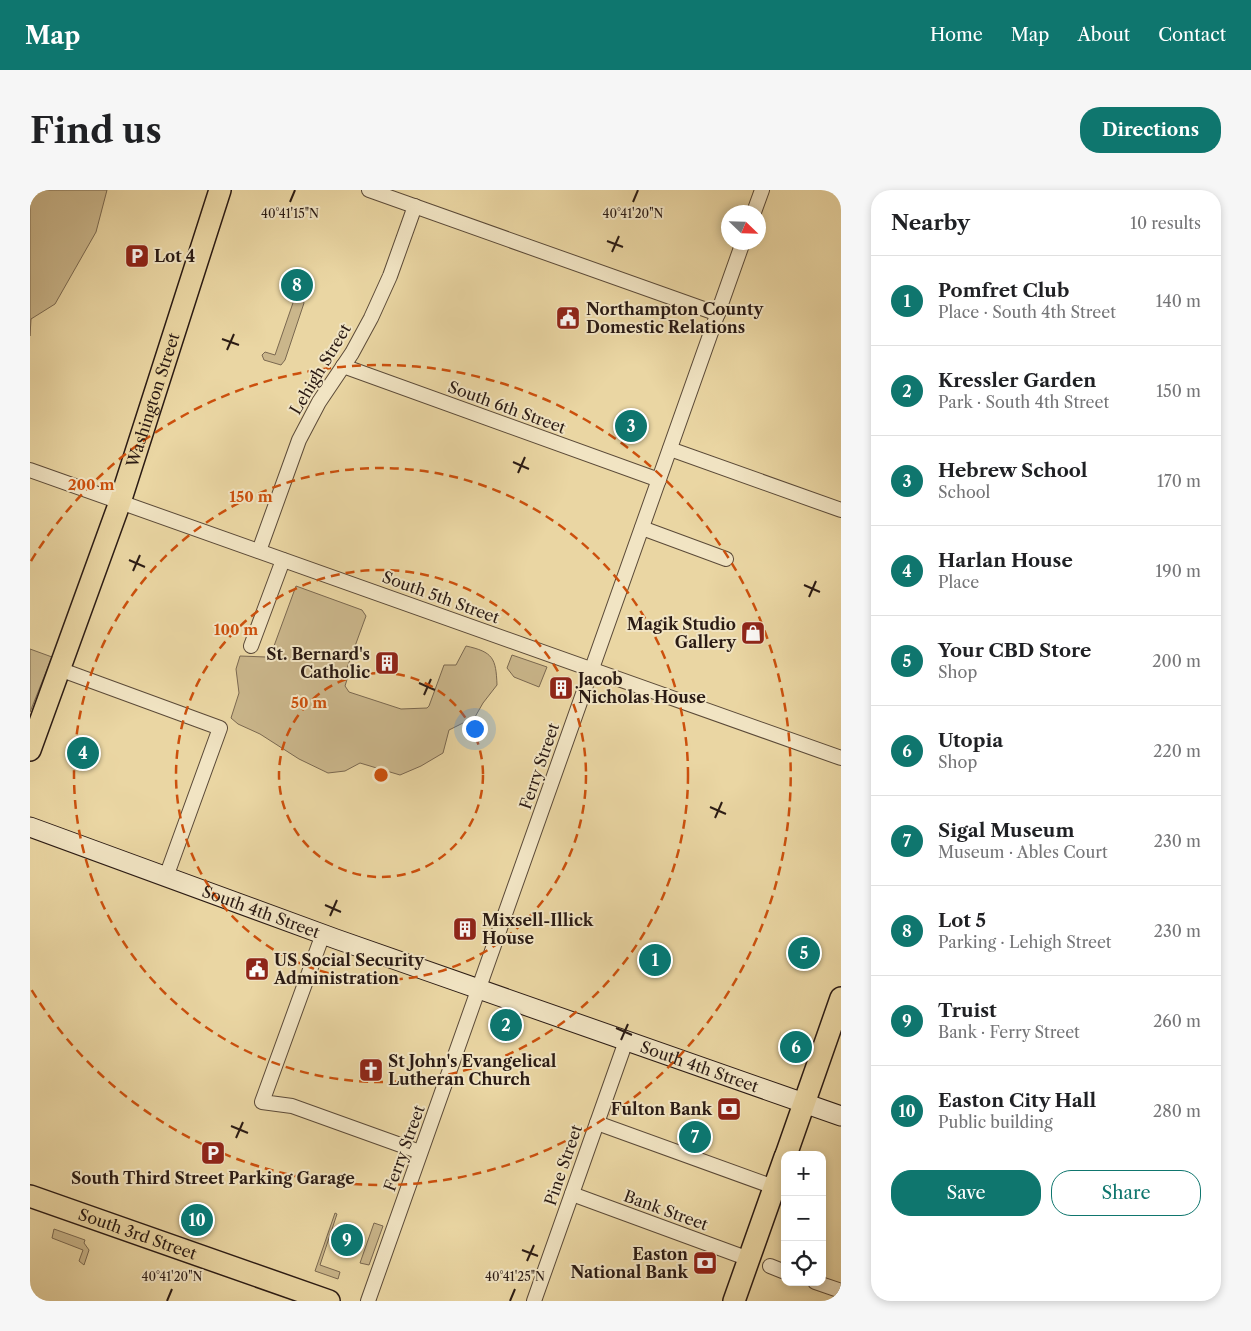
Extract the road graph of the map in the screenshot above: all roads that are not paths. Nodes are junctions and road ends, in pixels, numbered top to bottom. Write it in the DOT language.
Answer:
graph roads {
  1 [pos="220,190"];
  2 [pos="370,190"];
  3 [pos="762,190"];
  4 [pos="757,205"];
  5 [pos="415,206"];
  6 [pos="740,250"];
  7 [pos="718,314"];
  8 [pos="343,366"];
  9 [pos="670,449"];
  10 [pos="30,470"];
  11 [pos="659,480"];
  12 [pos="120,502"];
  13 [pos="841,510"];
  14 [pos="642,528"];
  15 [pos="259,551"];
  16 [pos="726,559"];
  17 [pos="283,560"];
  18 [pos="251,646"];
  19 [pos="59,669"];
  20 [pos="592,669"];
  21 [pos="30,750"];
  22 [pos="841,758"];
  23 [pos="30,827"];
  24 [pos="166,877"];
  25 [pos="323,934"];
  26 [pos="478,990"];
  27 [pos="841,998"];
  28 [pos="626,1041"];
  29 [pos="804,1103"];
  30 [pos="841,1116"];
  31 [pos="597,1123"];
  32 [pos="787,1151"];
  33 [pos="420,1152"];
  34 [pos="781,1167"];
  35 [pos="774,1187"];
  36 [pos="572,1194"];
  37 [pos="30,1196"];
  38 [pos="749,1259"];
  39 [pos="770,1266"];
  40 [pos="781,1270"];
  41 [pos="826,1286"];
  42 [pos="841,1291"];
  43 [pos="329,1301"];
  44 [pos="368,1301"];
  45 [pos="534,1301"];
  46 [pos="734,1301"];
  1 -- 12 [label="main road, Washington Street"];
  2 -- 5 [label="street"];
  3 -- 4 [label="street"];
  5 -- 7 [label="street"];
  5 -- 8 [label="street, Lehigh Street"];
  6 -- 7 [label="street, Ferry Street"];
  7 -- 9 [label="street, Ferry Street"];
  8 -- 11 [label="street, South 6th Street"];
  8 -- 15 [label="street, Lehigh Street"];
  9 -- 11 [label="street, Ferry Street"];
  9 -- 13 [label="street"];
  10 -- 12 [label="street, South 5th Street"];
  11 -- 14 [label="street, Ferry Street"];
  12 -- 15 [label="street, South 5th Street"];
  12 -- 19 [label="main road, Washington Street"];
  14 -- 16 [label="street"];
  14 -- 20 [label="street, Ferry Street"];
  15 -- 17 [label="street, South 5th Street"];
  17 -- 18 [label="street"];
  17 -- 20 [label="street, South 5th Street"];
  19 -- 21 [label="main road, Washington Street"];
  19 -- 24 [label="street"];
  20 -- 22 [label="street, South 5th Street"];
  20 -- 26 [label="street, Ferry Street"];
  23 -- 24 [label="street, South 4th Street"];
  24 -- 25 [label="street, South 4th Street"];
  25 -- 26 [label="street, South 4th Street"];
  25 -- 33 [label="street"];
  26 -- 28 [label="street, South 4th Street"];
  26 -- 33 [label="street, Ferry Street"];
  27 -- 29 [label="main road"];
  28 -- 29 [label="street, South 4th Street"];
  28 -- 31 [label="street, Pine Street"];
  29 -- 30 [label="street, South 4th Street"];
  29 -- 32 [label="main road"];
  31 -- 35 [label="street"];
  31 -- 36 [label="street, Pine Street"];
  33 -- 44 [label="street, Ferry Street"];
  34 -- 35 [label="main road"];
  35 -- 38 [label="main road"];
  36 -- 38 [label="street, Bank Street"];
  36 -- 45 [label="street, Pine Street"];
  37 -- 43 [label="main road, South 3rd Street"];
  38 -- 46 [label="main road"];
  39 -- 40 [label="street"];
  41 -- 42 [label="street"];
}
